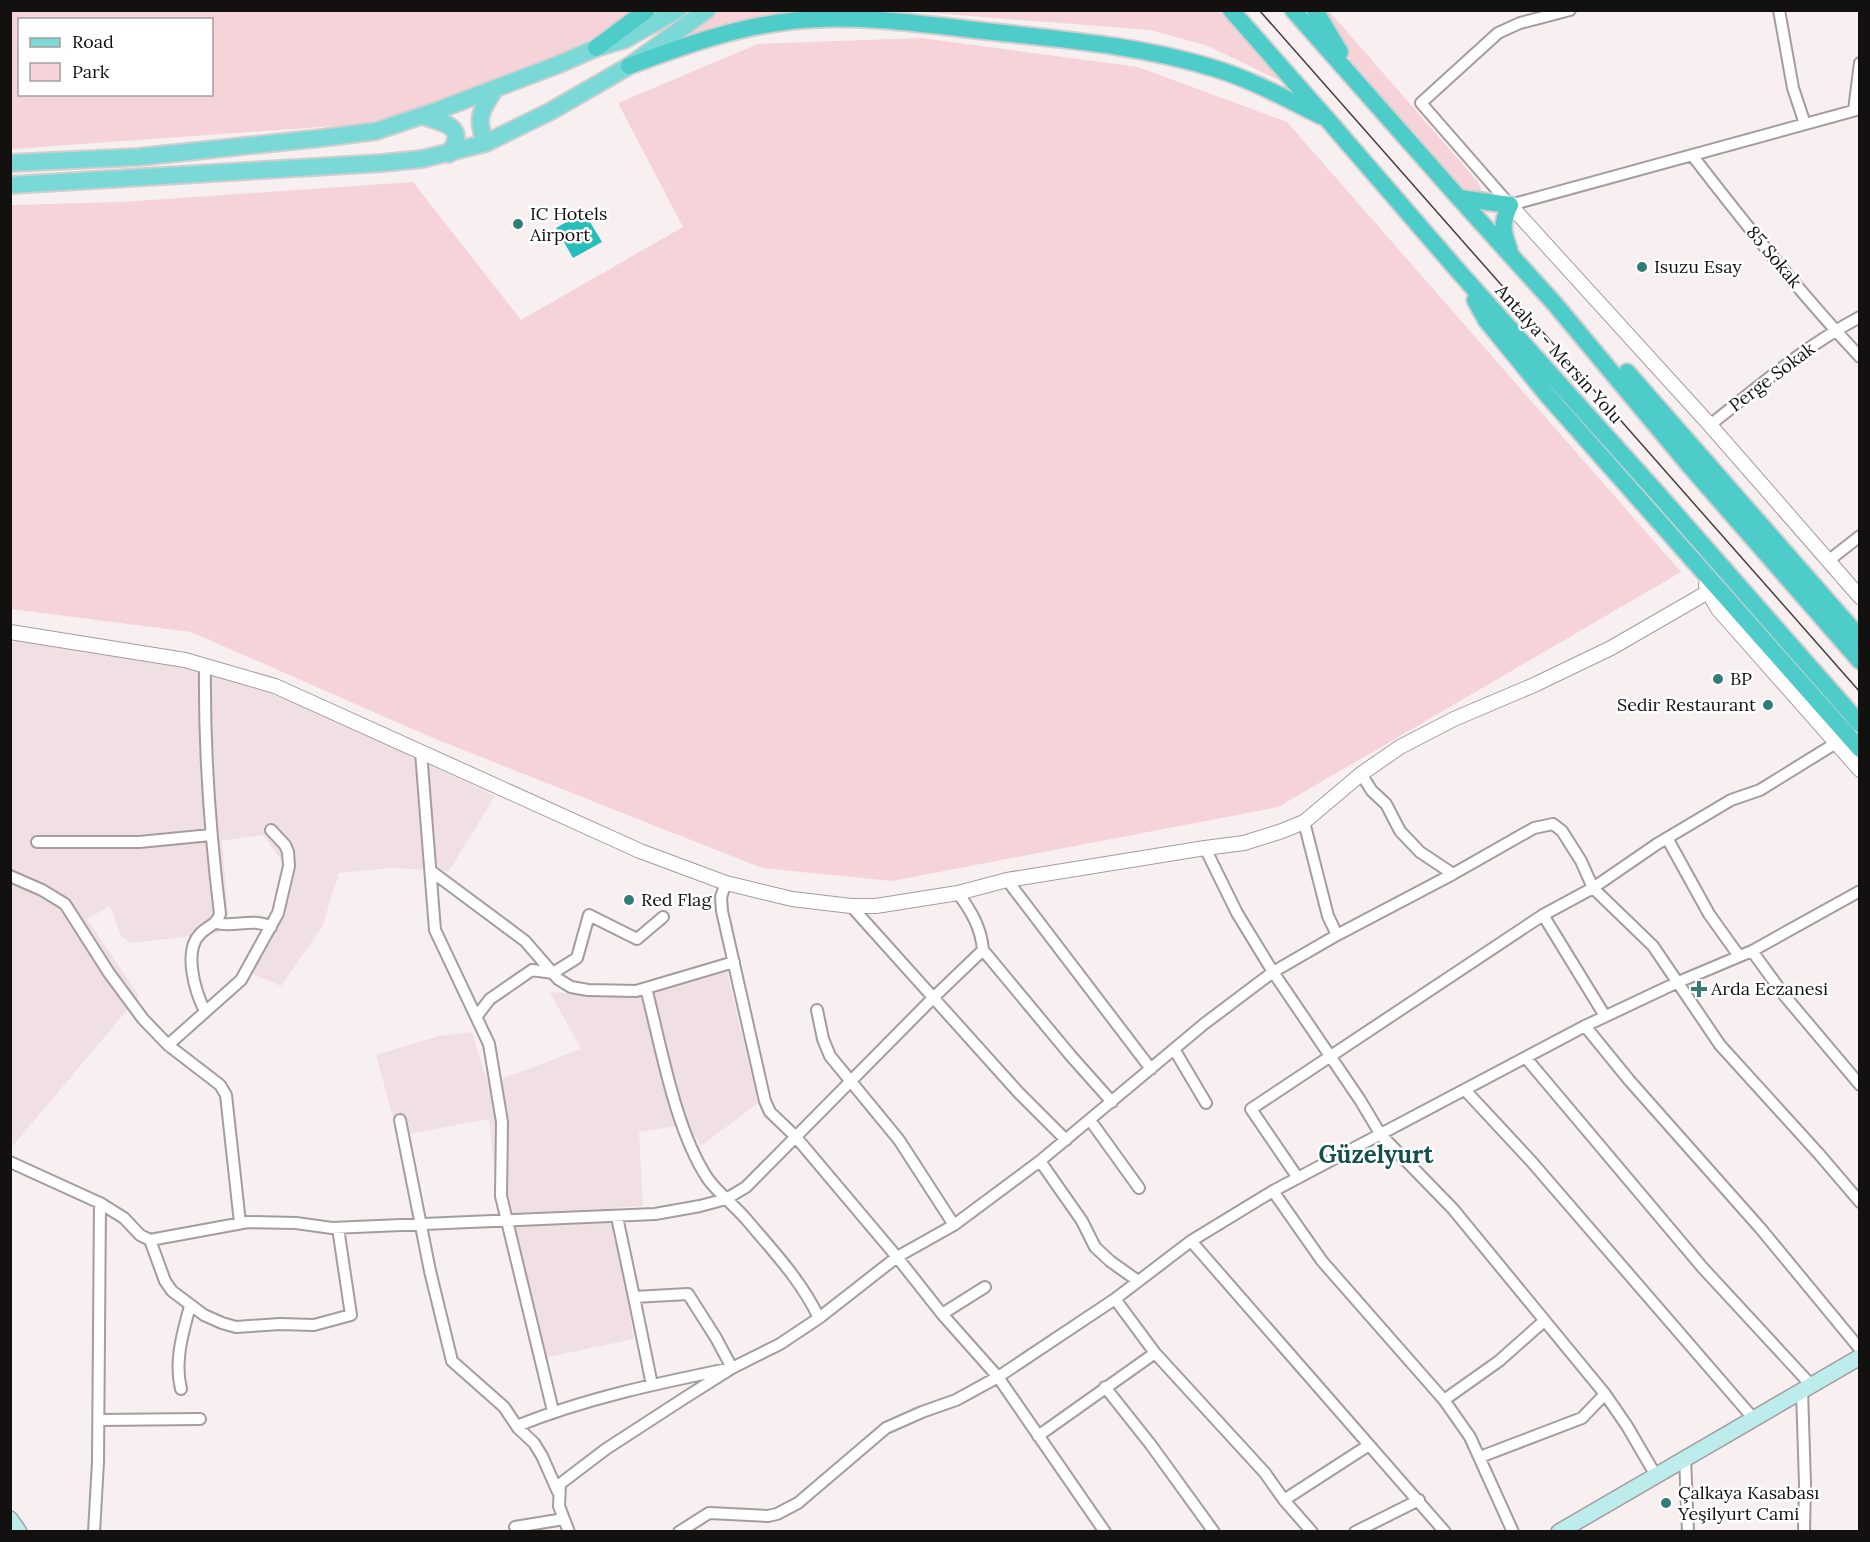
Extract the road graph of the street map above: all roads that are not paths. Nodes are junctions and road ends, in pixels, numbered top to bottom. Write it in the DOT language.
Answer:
graph roads {
  1 [pos="647,10"];
  2 [pos="678,10"];
  3 [pos="707,10"];
  4 [pos="1231,10"];
  5 [pos="1293,10"];
  6 [pos="1315,10"];
  7 [pos="1570,10"];
  8 [pos="1779,10"];
  9 [pos="596,48"];
  10 [pos="1860,63"];
  11 [pos="629,66"];
  12 [pos="495,89"];
  13 [pos="1362,89"];
  14 [pos="1857,110"];
  15 [pos="422,116"];
  16 [pos="1328,119"];
  17 [pos="1805,124"];
  18 [pos="486,143"];
  19 [pos="449,154"];
  20 [pos="1692,155"];
  21 [pos="10,163"];
  22 [pos="10,185"];
  23 [pos="1459,198"];
  24 [pos="1510,205"];
  25 [pos="1511,255"];
  26 [pos="1460,273"];
  27 [pos="1554,303"];
  28 [pos="1860,317"];
  29 [pos="1834,330"];
  30 [pos="1860,357"];
  31 [pos="1710,425"];
  32 [pos="1860,536"];
  33 [pos="1828,561"];
  34 [pos="1703,571"];
  35 [pos="1708,592"];
  36 [pos="1860,597"];
  37 [pos="10,632"];
  38 [pos="1860,638"];
  39 [pos="1860,661"];
  40 [pos="205,666"];
  41 [pos="1860,724"];
  42 [pos="1836,743"];
  43 [pos="1860,749"];
  44 [pos="421,752"];
  45 [pos="1860,770"];
  46 [pos="1361,774"];
  47 [pos="1304,822"];
  48 [pos="271,830"];
  49 [pos="211,835"];
  50 [pos="1667,838"];
  51 [pos="37,842"];
  52 [pos="1205,848"];
  53 [pos="431,872"];
  54 [pos="1453,874"];
  55 [pos="10,876"];
  56 [pos="1007,880"];
  57 [pos="726,883"];
  58 [pos="1593,888"];
  59 [pos="1860,891"];
  60 [pos="958,893"];
  61 [pos="851,906"];
  62 [pos="1543,915"];
  63 [pos="663,917"];
  64 [pos="216,923"];
  65 [pos="270,927"];
  66 [pos="1337,935"];
  67 [pos="983,950"];
  68 [pos="1752,951"];
  69 [pos="1739,956"];
  70 [pos="734,962"];
  71 [pos="1273,972"];
  72 [pos="553,973"];
  73 [pos="1676,983"];
  74 [pos="646,988"];
  75 [pos="934,997"];
  76 [pos="817,1010"];
  77 [pos="205,1011"];
  78 [pos="1605,1016"];
  79 [pos="476,1017"];
  80 [pos="1585,1026"];
  81 [pos="168,1045"];
  82 [pos="1174,1049"];
  83 [pos="1331,1055"];
  84 [pos="1526,1058"];
  85 [pos="1151,1069"];
  86 [pos="850,1082"];
  87 [pos="1860,1085"];
  88 [pos="1465,1090"];
  89 [pos="1112,1102"];
  90 [pos="1206,1103"];
  91 [pos="400,1120"];
  92 [pos="1090,1120"];
  93 [pos="1381,1135"];
  94 [pos="795,1137"];
  95 [pos="1066,1140"];
  96 [pos="1041,1161"];
  97 [pos="10,1162"];
  98 [pos="1298,1178"];
  99 [pos="1139,1188"];
  100 [pos="1273,1191"];
  101 [pos="726,1199"];
  102 [pos="100,1203"];
  103 [pos="1860,1203"];
  104 [pos="617,1217"];
  105 [pos="506,1221"];
  106 [pos="240,1223"];
  107 [pos="420,1225"];
  108 [pos="954,1225"];
  109 [pos="338,1228"];
  110 [pos="150,1240"];
  111 [pos="1191,1241"];
  112 [pos="897,1257"];
  113 [pos="1138,1281"];
  114 [pos="985,1287"];
  115 [pos="634,1297"];
  116 [pos="1115,1299"];
  117 [pos="190,1305"];
  118 [pos="942,1314"];
  119 [pos="819,1318"];
  120 [pos="1544,1321"];
  121 [pos="1860,1349"];
  122 [pos="1155,1353"];
  123 [pos="1860,1357"];
  124 [pos="732,1368"];
  125 [pos="998,1377"];
  126 [pos="652,1385"];
  127 [pos="1105,1387"];
  128 [pos="1807,1387"];
  129 [pos="181,1389"];
  130 [pos="1605,1394"];
  131 [pos="1444,1400"];
  132 [pos="553,1411"];
  133 [pos="1753,1418"];
  134 [pos="200,1419"];
  135 [pos="99,1420"];
  136 [pos="517,1426"];
  137 [pos="1038,1436"];
  138 [pos="1369,1445"];
  139 [pos="1480,1457"];
  140 [pos="1685,1457"];
  141 [pos="1655,1474"];
  142 [pos="558,1492"];
  143 [pos="1284,1500"];
  144 [pos="1419,1500"];
  145 [pos="10,1519"];
  146 [pos="564,1519"];
  147 [pos="515,1527"];
  148 [pos="19,1532"];
  149 [pos="94,1532"];
  150 [pos="569,1532"];
  151 [pos="679,1532"];
  152 [pos="1105,1532"];
  153 [pos="1214,1532"];
  154 [pos="1312,1532"];
  155 [pos="1355,1532"];
  156 [pos="1445,1532"];
  157 [pos="1514,1532"];
  158 [pos="1559,1532"];
  159 [pos="1688,1532"];
  160 [pos="1804,1532"];
  1 -- 9 [label="highway"];
  2 -- 9 [label="main road"];
  3 -- 11 [label="main road"];
  4 -- 16 [label="highway, Antalya - Mersin Yolu"];
  5 -- 13 [label="highway, Antalya - Mersin Yolu"];
  6 -- 13 [label="highway"];
  7 -- 24 [label="street"];
  8 -- 17 [label="street"];
  9 -- 12 [label="main road"];
  10 -- 14 [label="street"];
  11 -- 16 [label="highway"];
  11 -- 18 [label="main road"];
  12 -- 15 [label="main road"];
  12 -- 18 [label="main road"];
  13 -- 23 [label="highway, Antalya - Mersin Yolu"];
  14 -- 17 [label="street"];
  15 -- 19 [label="main road"];
  15 -- 21 [label="main road"];
  16 -- 26 [label="highway, Antalya - Mersin Yolu"];
  17 -- 20 [label="street"];
  18 -- 19 [label="main road"];
  19 -- 22 [label="main road"];
  20 -- 24 [label="street"];
  20 -- 29 [label="street, 85 Sokak"];
  23 -- 24 [label="highway"];
  23 -- 25 [label="highway, Antalya - Mersin Yolu"];
  24 -- 25 [label="highway"];
  24 -- 31 [label="street"];
  25 -- 27 [label="highway, Antalya - Mersin Yolu"];
  26 -- 34 [label="highway"];
  26 -- 41 [label="highway, Antalya - Mersin Yolu"];
  27 -- 38 [label="highway"];
  27 -- 39 [label="highway, Antalya - Mersin Yolu"];
  28 -- 29 [label="street, Perge Sokak"];
  29 -- 30 [label="street, 85 Sokak"];
  29 -- 31 [label="street, Perge Sokak"];
  31 -- 33 [label="street"];
  32 -- 33 [label="street"];
  33 -- 36 [label="street"];
  34 -- 35 [label="street"];
  34 -- 43 [label="highway"];
  35 -- 42 [label="street"];
  35 -- 46 [label="street"];
  37 -- 40 [label="street"];
  40 -- 44 [label="street"];
  40 -- 49 [label="street"];
  42 -- 45 [label="street"];
  42 -- 50 [label="street"];
  44 -- 53 [label="street"];
  44 -- 57 [label="street"];
  46 -- 47 [label="street"];
  46 -- 54 [label="street"];
  47 -- 52 [label="street"];
  47 -- 66 [label="street"];
  48 -- 65 [label="street"];
  49 -- 51 [label="street"];
  49 -- 64 [label="street"];
  50 -- 58 [label="street"];
  50 -- 69 [label="street"];
  52 -- 56 [label="street"];
  52 -- 71 [label="street"];
  53 -- 72 [label="street"];
  53 -- 79 [label="street"];
  54 -- 58 [label="street"];
  54 -- 66 [label="street"];
  55 -- 81 [label="street"];
  56 -- 60 [label="street"];
  56 -- 85 [label="street"];
  57 -- 61 [label="street"];
  57 -- 70 [label="street"];
  58 -- 62 [label="street"];
  58 -- 73 [label="street"];
  59 -- 68 [label="street"];
  60 -- 61 [label="street"];
  60 -- 67 [label="street"];
  61 -- 75 [label="street"];
  62 -- 78 [label="street"];
  62 -- 83 [label="street"];
  63 -- 72 [label="street"];
  64 -- 65 [label="street"];
  64 -- 77 [label="street"];
  65 -- 77 [label="street"];
  66 -- 71 [label="street"];
  67 -- 75 [label="street"];
  67 -- 89 [label="street"];
  68 -- 69 [label="street"];
  68 -- 87 [label="street"];
  69 -- 73 [label="street"];
  70 -- 74 [label="street"];
  70 -- 94 [label="street"];
  71 -- 82 [label="street"];
  71 -- 83 [label="street"];
  72 -- 74 [label="street"];
  72 -- 79 [label="street"];
  73 -- 78 [label="street"];
  73 -- 103 [label="street"];
  74 -- 101 [label="street"];
  75 -- 86 [label="street"];
  75 -- 95 [label="street"];
  76 -- 86 [label="street"];
  77 -- 81 [label="street"];
  78 -- 80 [label="street"];
  79 -- 105 [label="street"];
  80 -- 84 [label="street"];
  80 -- 121 [label="street"];
  81 -- 106 [label="street"];
  82 -- 85 [label="street"];
  82 -- 90 [label="street"];
  83 -- 93 [label="street"];
  83 -- 98 [label="street"];
  84 -- 88 [label="street"];
  84 -- 128 [label="street"];
  85 -- 89 [label="street"];
  86 -- 94 [label="street"];
  86 -- 108 [label="street"];
  88 -- 93 [label="street"];
  88 -- 133 [label="street"];
  89 -- 92 [label="street"];
  91 -- 107 [label="street"];
  92 -- 95 [label="street"];
  92 -- 99 [label="street"];
  93 -- 98 [label="street"];
  93 -- 120 [label="street"];
  94 -- 101 [label="street"];
  94 -- 112 [label="street"];
  95 -- 96 [label="street"];
  96 -- 108 [label="street"];
  96 -- 113 [label="street"];
  97 -- 102 [label="street"];
  98 -- 100 [label="street"];
  100 -- 111 [label="street"];
  100 -- 131 [label="street"];
  101 -- 104 [label="street"];
  101 -- 119 [label="street"];
  102 -- 110 [label="street"];
  102 -- 135 [label="street"];
  104 -- 105 [label="street"];
  104 -- 115 [label="street"];
  105 -- 107 [label="street"];
  105 -- 132 [label="street"];
  106 -- 109 [label="street"];
  106 -- 110 [label="street"];
  107 -- 109 [label="street"];
  107 -- 136 [label="street"];
  108 -- 112 [label="street"];
  109 -- 117 [label="street"];
  110 -- 117 [label="street"];
  111 -- 113 [label="street"];
  111 -- 138 [label="street"];
  112 -- 118 [label="street"];
  112 -- 119 [label="street"];
  113 -- 116 [label="street"];
  114 -- 118 [label="street"];
  115 -- 124 [label="street"];
  115 -- 126 [label="street"];
  116 -- 122 [label="street"];
  116 -- 125 [label="street"];
  117 -- 129 [label="street"];
  118 -- 125 [label="street"];
  119 -- 124 [label="street"];
  120 -- 130 [label="street"];
  120 -- 131 [label="street"];
  122 -- 127 [label="street"];
  122 -- 143 [label="street"];
  123 -- 128 [label="main road"];
  124 -- 126 [label="street"];
  124 -- 142 [label="street"];
  125 -- 137 [label="street"];
  125 -- 151 [label="street"];
  126 -- 132 [label="street"];
  127 -- 137 [label="street"];
  127 -- 153 [label="street"];
  128 -- 133 [label="main road"];
  128 -- 160 [label="street"];
  130 -- 139 [label="street"];
  130 -- 141 [label="street"];
  131 -- 139 [label="street"];
  132 -- 136 [label="street"];
  133 -- 140 [label="main road"];
  134 -- 135 [label="street"];
  135 -- 149 [label="street"];
  136 -- 142 [label="street"];
  137 -- 152 [label="street"];
  138 -- 143 [label="street"];
  138 -- 144 [label="street"];
  139 -- 157 [label="street"];
  140 -- 141 [label="main road"];
  140 -- 159 [label="street"];
  141 -- 158 [label="main road"];
  142 -- 146 [label="street"];
  143 -- 154 [label="street"];
  144 -- 155 [label="street"];
  144 -- 156 [label="street"];
  145 -- 148 [label="main road"];
  146 -- 147 [label="street"];
  146 -- 150 [label="street"];
}
